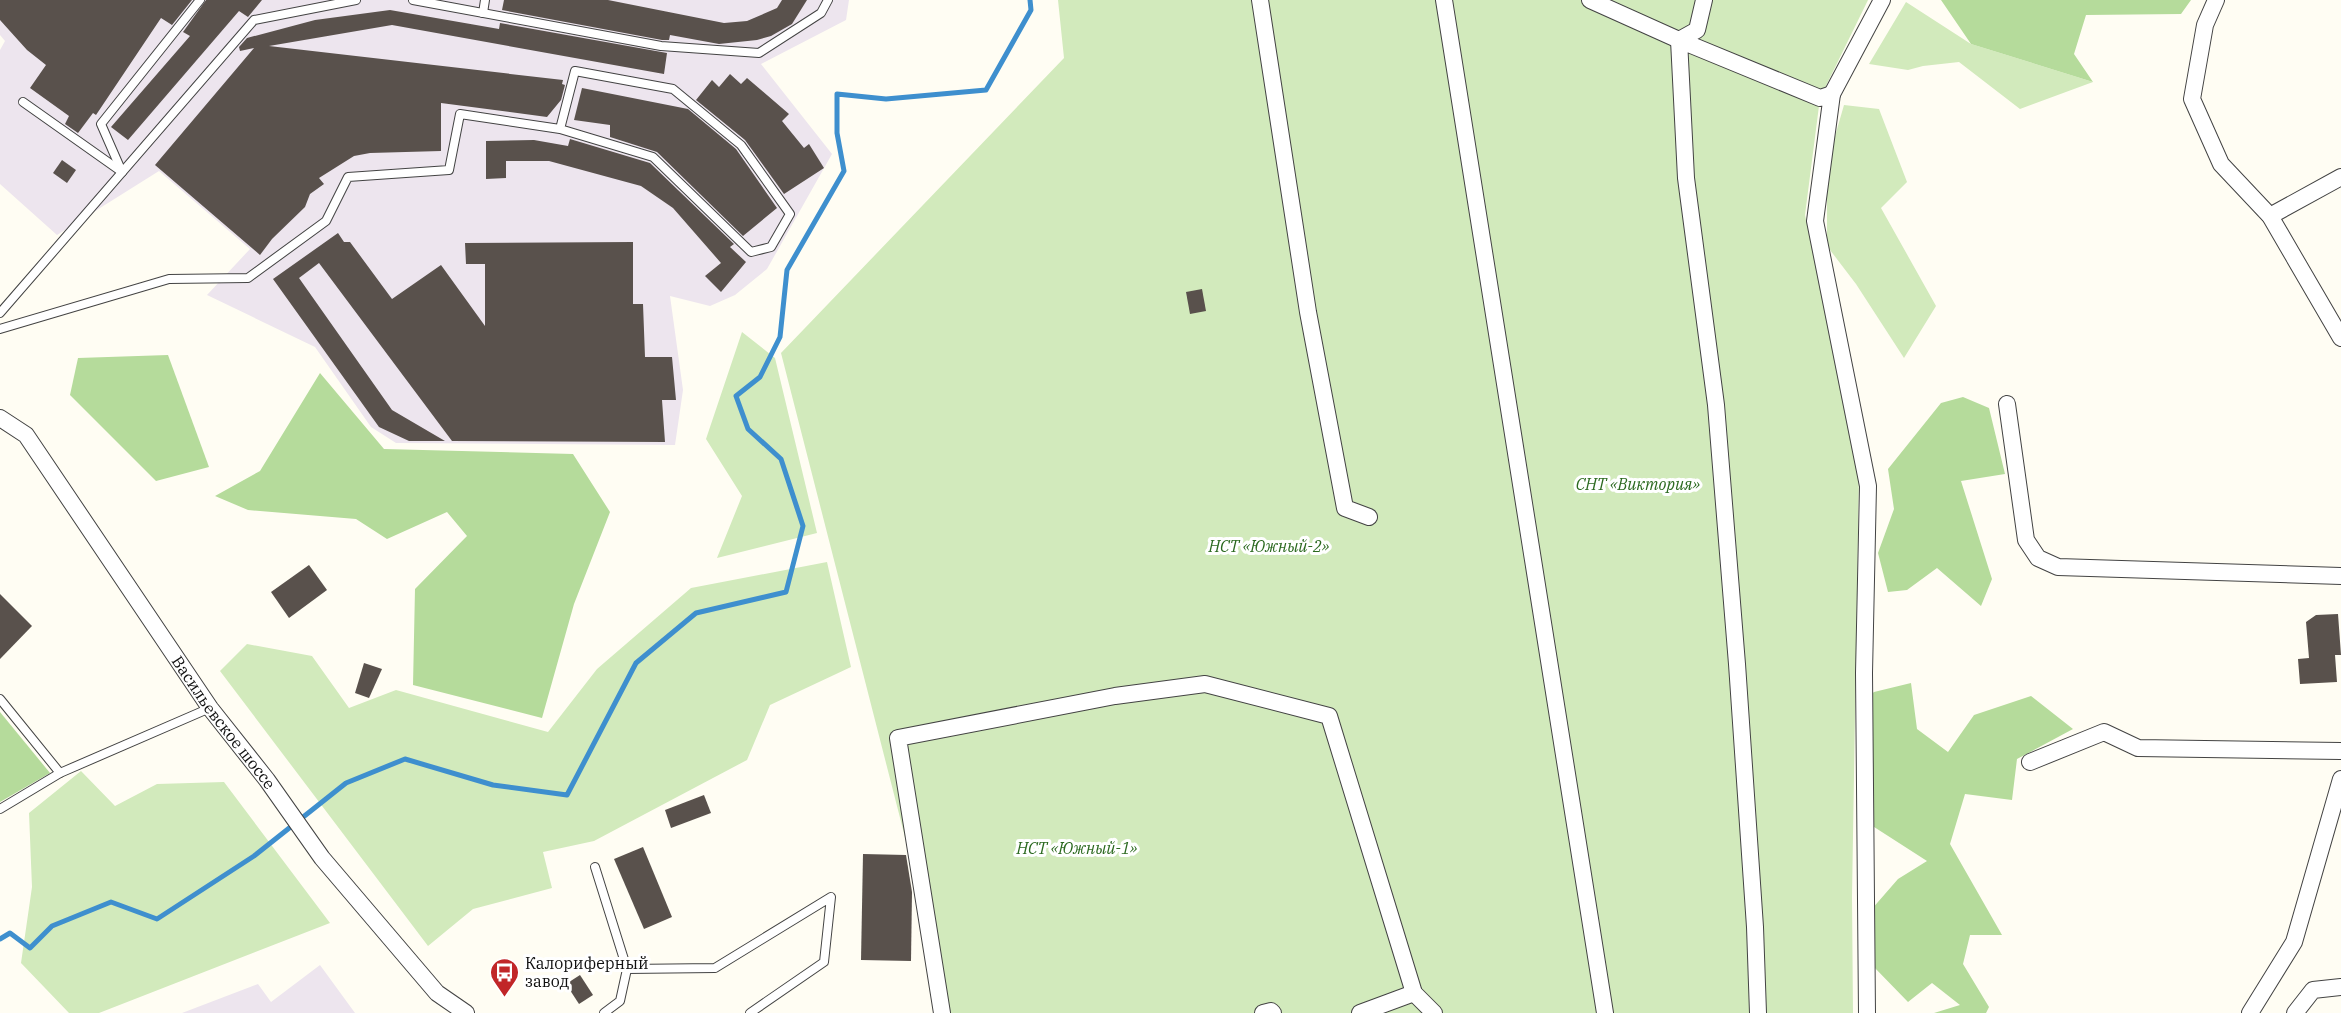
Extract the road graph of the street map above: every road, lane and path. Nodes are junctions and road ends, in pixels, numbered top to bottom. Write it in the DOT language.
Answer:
graph roads {
  1 [pos="200,0"];
  2 [pos="356,0"];
  3 [pos="413,0"];
  4 [pos="485,0"];
  5 [pos="828,0"];
  6 [pos="1260,0"];
  7 [pos="1444,0"];
  8 [pos="1590,0"];
  9 [pos="1704,0"];
  10 [pos="1882,0"];
  11 [pos="2216,0"];
  12 [pos="483,13"];
  13 [pos="1679,40"];
  14 [pos="1832,94"];
  15 [pos="23,102"];
  16 [pos="560,129"];
  17 [pos="122,172"];
  18 [pos="2341,177"];
  19 [pos="2270,216"];
  20 [pos="0,313"];
  21 [pos="0,329"];
  22 [pos="2341,338"];
  23 [pos="2007,404"];
  24 [pos="0,418"];
  25 [pos="1369,517"];
  26 [pos="2341,576"];
  27 [pos="0,699"];
  28 [pos="210,708"];
  29 [pos="2341,751"];
  30 [pos="2030,762"];
  31 [pos="60,773"];
  32 [pos="2341,779"];
  33 [pos="0,809"];
  34 [pos="595,867"];
  35 [pos="627,969"];
  36 [pos="2341,987"];
  37 [pos="1414,993"];
  38 [pos="466,1013"];
  39 [pos="604,1013"];
  40 [pos="750,1013"];
  41 [pos="942,1013"];
  42 [pos="1263,1013"];
  43 [pos="1273,1013"];
  44 [pos="1360,1013"];
  45 [pos="1434,1013"];
  46 [pos="1605,1013"];
  47 [pos="1758,1013"];
  48 [pos="1867,1013"];
  49 [pos="2250,1013"];
  50 [pos="2295,1013"];
  1 -- 17 [label="lane"];
  2 -- 17 [label="lane"];
  3 -- 12 [label="lane"];
  4 -- 12 [label="lane"];
  5 -- 12 [label="lane"];
  6 -- 25 [label="street"];
  7 -- 46 [label="street"];
  8 -- 13 [label="street"];
  9 -- 13 [label="street"];
  10 -- 14 [label="street"];
  11 -- 19 [label="street"];
  13 -- 14 [label="street"];
  13 -- 47 [label="street"];
  14 -- 48 [label="street"];
  15 -- 17 [label="lane"];
  16 -- 16 [label="lane"];
  16 -- 21 [label="lane"];
  17 -- 20 [label="lane"];
  18 -- 19 [label="street"];
  19 -- 22 [label="street"];
  23 -- 26 [label="street"];
  24 -- 28 [label="street, Васильевское шоссе"];
  27 -- 31 [label="lane"];
  28 -- 31 [label="lane"];
  28 -- 38 [label="street, Васильевское шоссе"];
  29 -- 30 [label="street"];
  31 -- 33 [label="lane"];
  32 -- 49 [label="street"];
  34 -- 35 [label="lane"];
  35 -- 39 [label="lane"];
  35 -- 40 [label="lane"];
  36 -- 50 [label="street"];
  37 -- 41 [label="street"];
  37 -- 44 [label="street"];
  37 -- 45 [label="street"];
  42 -- 43 [label="street"];
}
